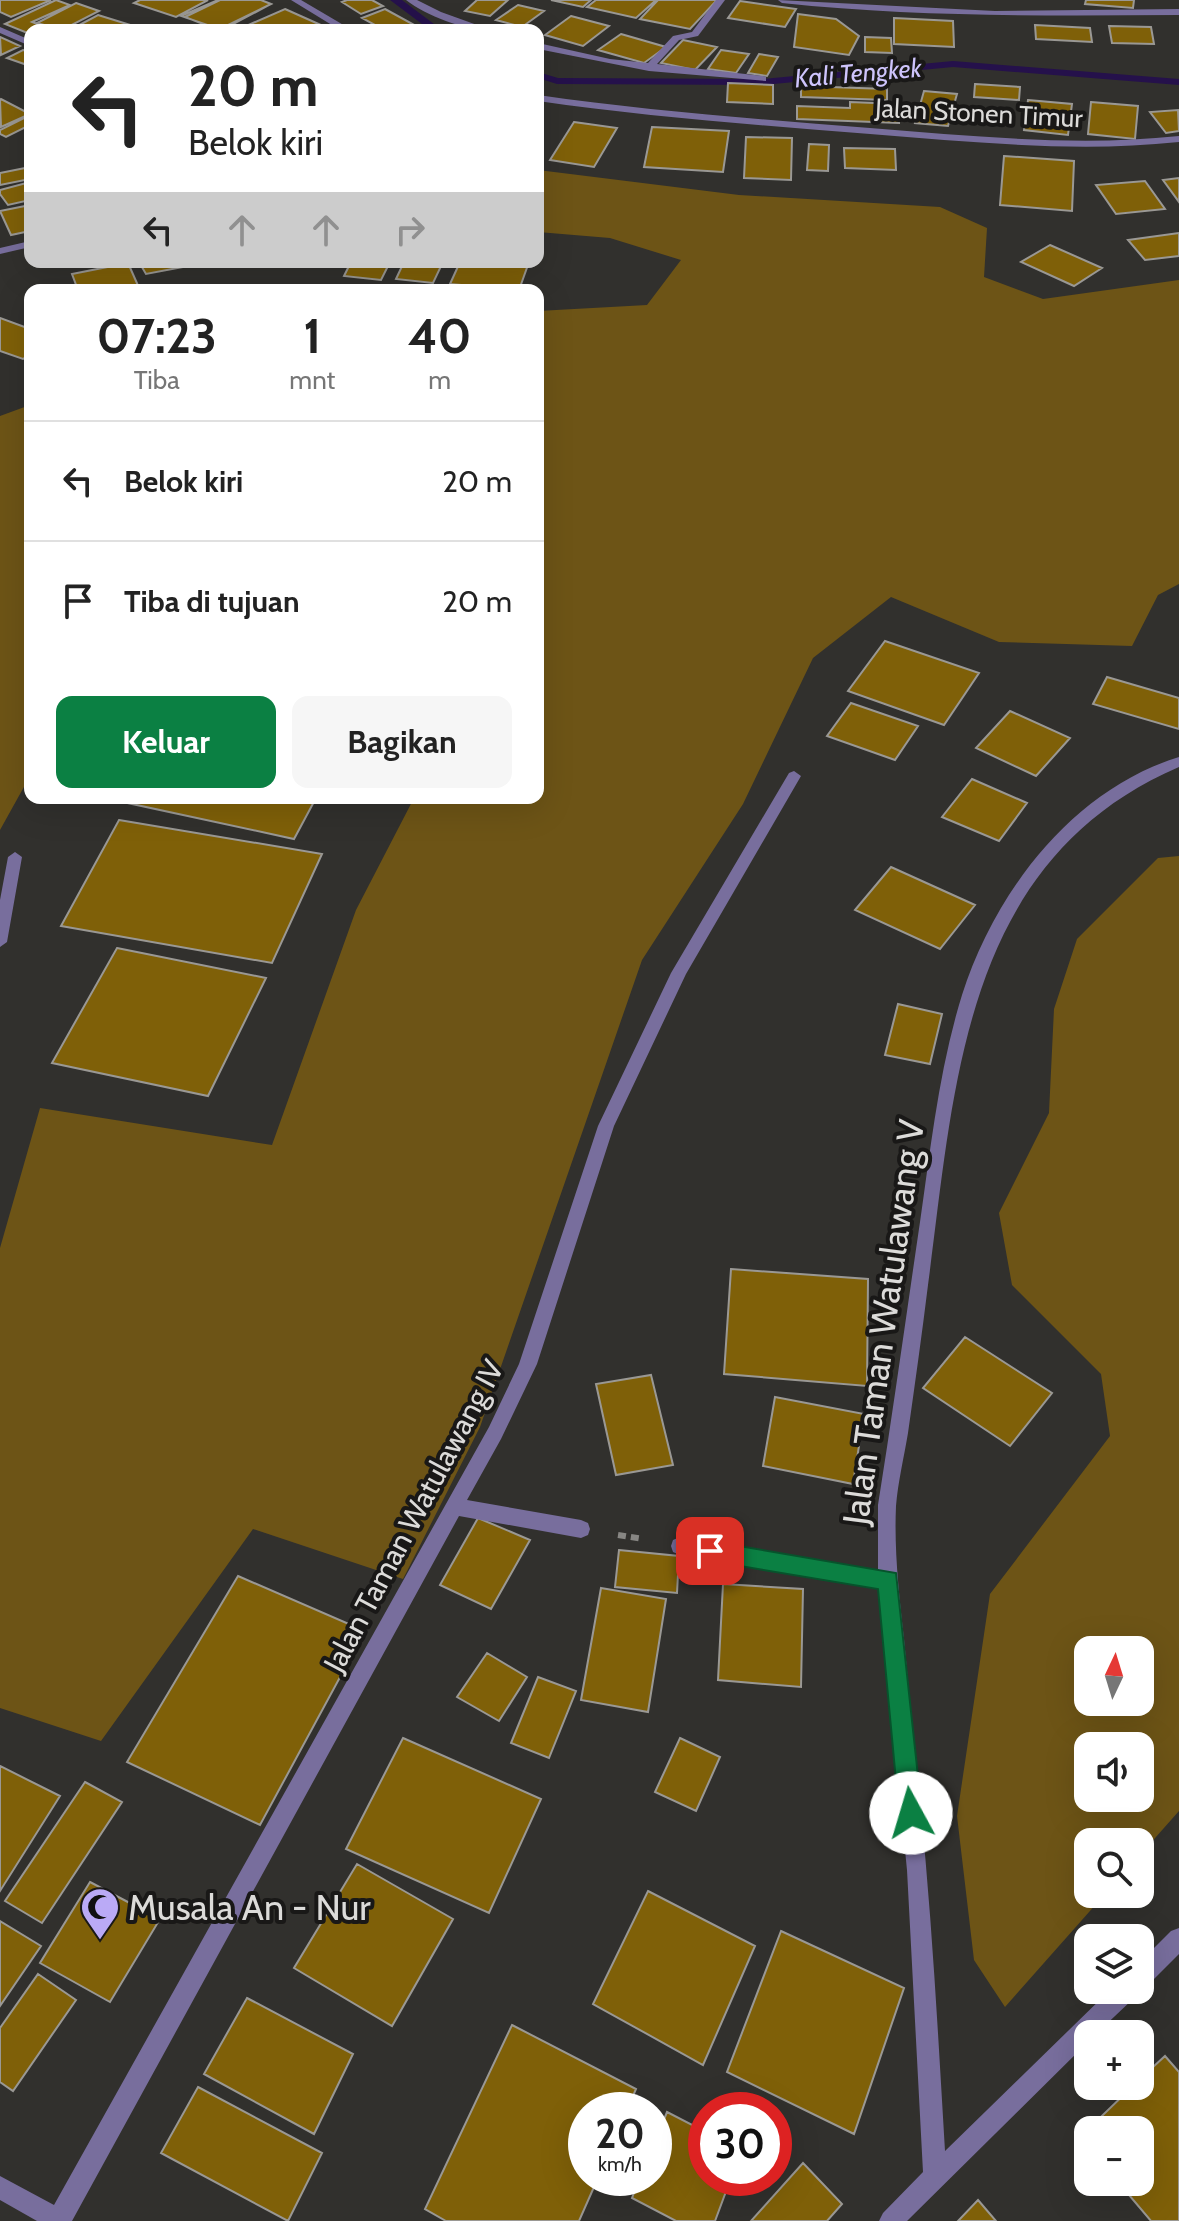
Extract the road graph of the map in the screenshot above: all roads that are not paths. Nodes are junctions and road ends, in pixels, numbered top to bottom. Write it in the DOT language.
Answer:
graph roads {
  1 [pos="295,0"];
  2 [pos="410,0"];
  3 [pos="721,0"];
  4 [pos="782,0"];
  5 [pos="1179,12"];
  6 [pos="337,24"];
  7 [pos="468,24"];
  8 [pos="0,30"];
  9 [pos="24,40"];
  10 [pos="544,47"];
  11 [pos="649,68"];
  12 [pos="763,79"];
  13 [pos="544,99"];
  14 [pos="1179,139"];
  15 [pos="24,245"];
  16 [pos="0,251"];
  17 [pos="1179,762"];
  18 [pos="794,776"];
  19 [pos="15,857"];
  20 [pos="0,942"];
  21 [pos="453,1506"];
  22 [pos="581,1529"];
  23 [pos="680,1546"];
  24 [pos="888,1581"];
  25 [pos="1179,1939"];
  26 [pos="1154,1963"];
  27 [pos="1112,2004"];
  28 [pos="935,2176"];
  29 [pos="0,2187"];
  30 [pos="59,2220"];
  31 [pos="891,2221"];
  1 -- 6 [label="street"];
  2 -- 7 [label="street"];
  3 -- 11 [label="street"];
  4 -- 5 [label="street"];
  8 -- 9 [label="street"];
  10 -- 11 [label="street"];
  11 -- 12 [label="street"];
  13 -- 14 [label="street, Jalan Stonen Timur"];
  15 -- 16 [label="street"];
  17 -- 24 [label="street, Jalan Taman Watulawang V"];
  18 -- 21 [label="street, Jalan Taman Watulawang IV"];
  19 -- 20 [label="street"];
  21 -- 22 [label="street"];
  21 -- 30 [label="street, Jalan Taman Watulawang IV"];
  23 -- 24 [label="street"];
  24 -- 28 [label="street, Jalan Taman Watulawang V"];
  25 -- 26 [label="street"];
  27 -- 28 [label="street"];
  28 -- 31 [label="street"];
  29 -- 30 [label="street"];
}
